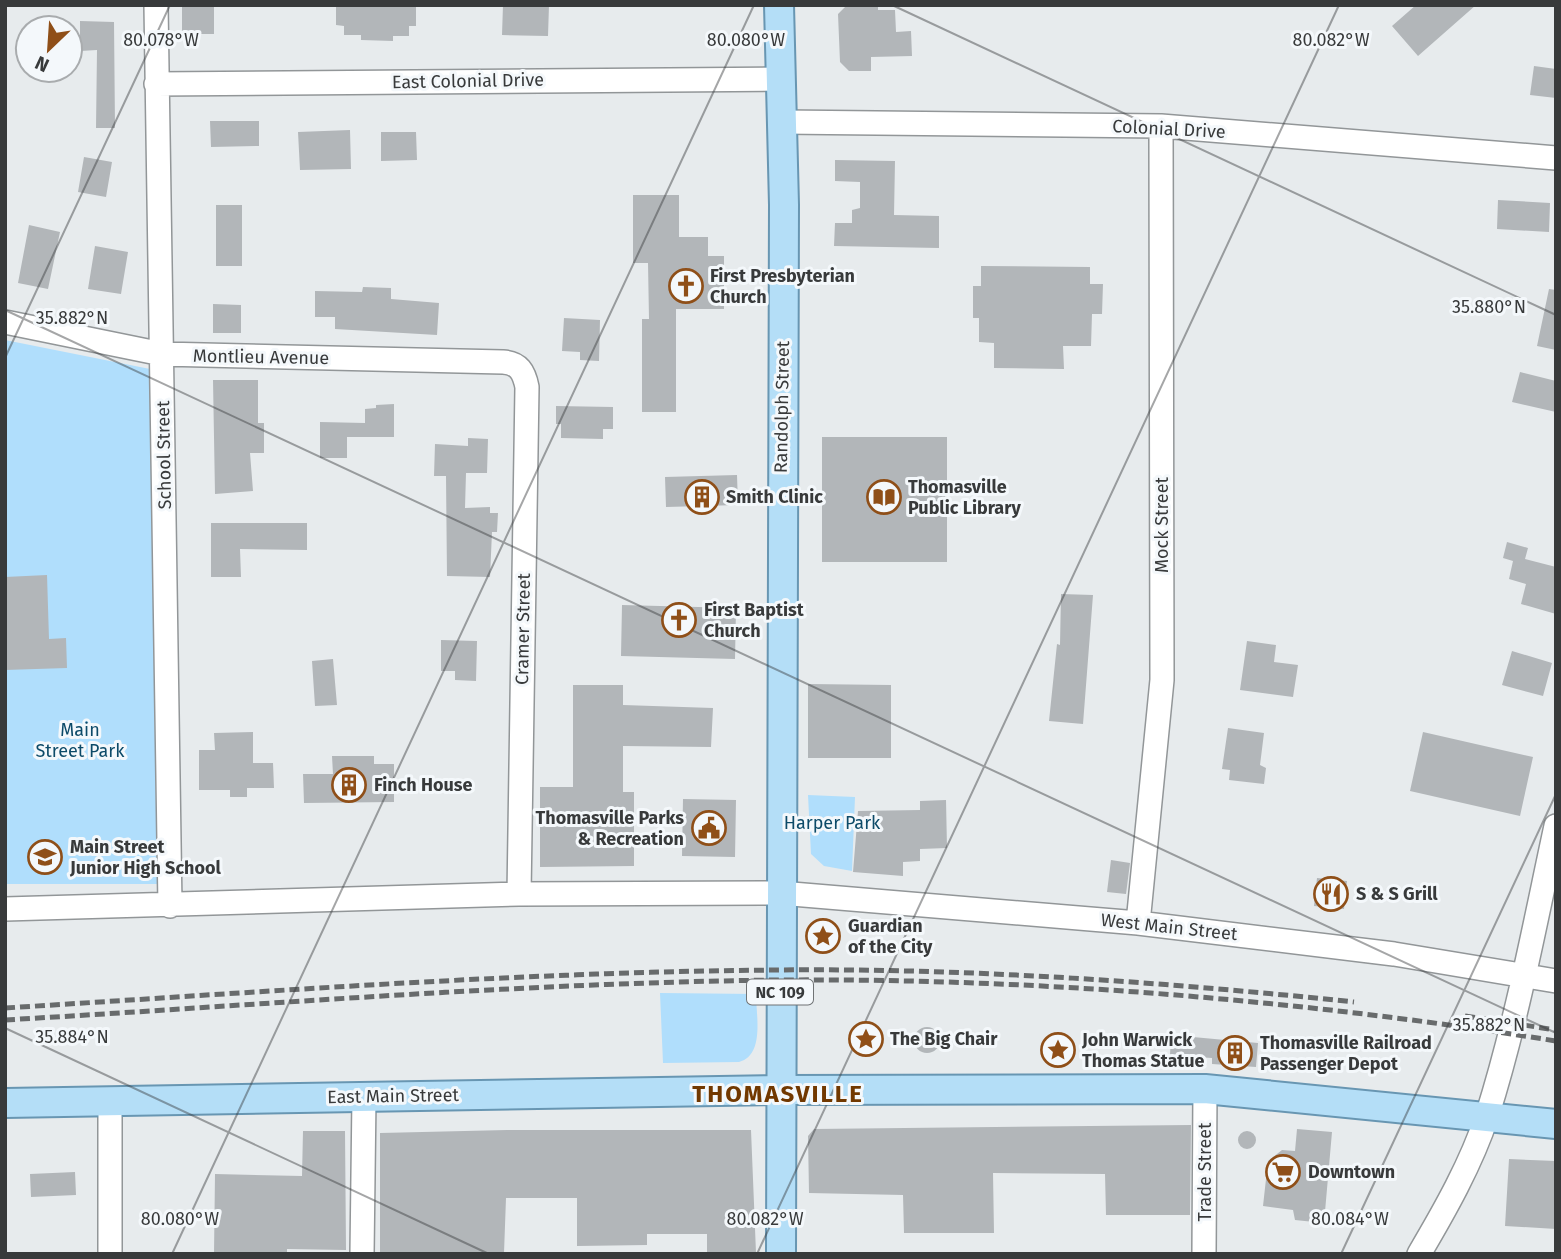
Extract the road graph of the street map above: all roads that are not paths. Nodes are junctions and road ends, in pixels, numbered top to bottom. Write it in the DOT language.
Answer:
graph roads {
  1 [pos="156,5"];
  2 [pos="779,5"];
  3 [pos="780,79"];
  4 [pos="156,84"];
  5 [pos="782,122"];
  6 [pos="1161,126"];
  7 [pos="1556,158"];
  8 [pos="5,322"];
  9 [pos="162,354"];
  10 [pos="519,367"];
  11 [pos="1556,826"];
  12 [pos="780,893"];
  13 [pos="519,894"];
  14 [pos="170,906"];
  15 [pos="5,909"];
  16 [pos="1138,923"];
  17 [pos="1524,977"];
  18 [pos="1556,981"];
  19 [pos="1205,1089"];
  20 [pos="780,1090"];
  21 [pos="364,1097"];
  22 [pos="110,1100"];
  23 [pos="5,1103"];
  24 [pos="1487,1116"];
  25 [pos="1556,1124"];
  26 [pos="110,1254"];
  27 [pos="362,1254"];
  28 [pos="781,1254"];
  29 [pos="1204,1254"];
  30 [pos="1419,1254"];
  1 -- 4 [label="street, School Street"];
  2 -- 3 [label="main road, Randolph Street / NC 109"];
  3 -- 4 [label="street, East Colonial Drive"];
  3 -- 5 [label="main road, Randolph Street / NC 109"];
  4 -- 9 [label="street, School Street"];
  5 -- 6 [label="street, Colonial Drive"];
  5 -- 12 [label="main road, Randolph Street / NC 109"];
  6 -- 7 [label="street, Colonial Drive"];
  6 -- 16 [label="street, Mock Street"];
  8 -- 9 [label="street, Montlieu Avenue"];
  9 -- 10 [label="street, Montlieu Avenue"];
  9 -- 14 [label="street, School Street"];
  10 -- 13 [label="street, Cramer Street"];
  11 -- 17 [label="street"];
  12 -- 13 [label="street"];
  12 -- 16 [label="street, West Main Street"];
  12 -- 20 [label="main road, NC 109"];
  13 -- 14 [label="street"];
  14 -- 15 [label="street"];
  16 -- 17 [label="street, West Main Street"];
  17 -- 18 [label="street, West Main Street"];
  17 -- 24 [label="street"];
  19 -- 20 [label="main road"];
  19 -- 24 [label="main road"];
  19 -- 29 [label="street, Trade Street"];
  20 -- 21 [label="main road, East Main Street"];
  20 -- 28 [label="main road, NC 109"];
  21 -- 22 [label="main road, East Main Street"];
  21 -- 27 [label="street"];
  22 -- 23 [label="main road, East Main Street"];
  22 -- 26 [label="street"];
  24 -- 25 [label="main road"];
  24 -- 30 [label="street"];
}
